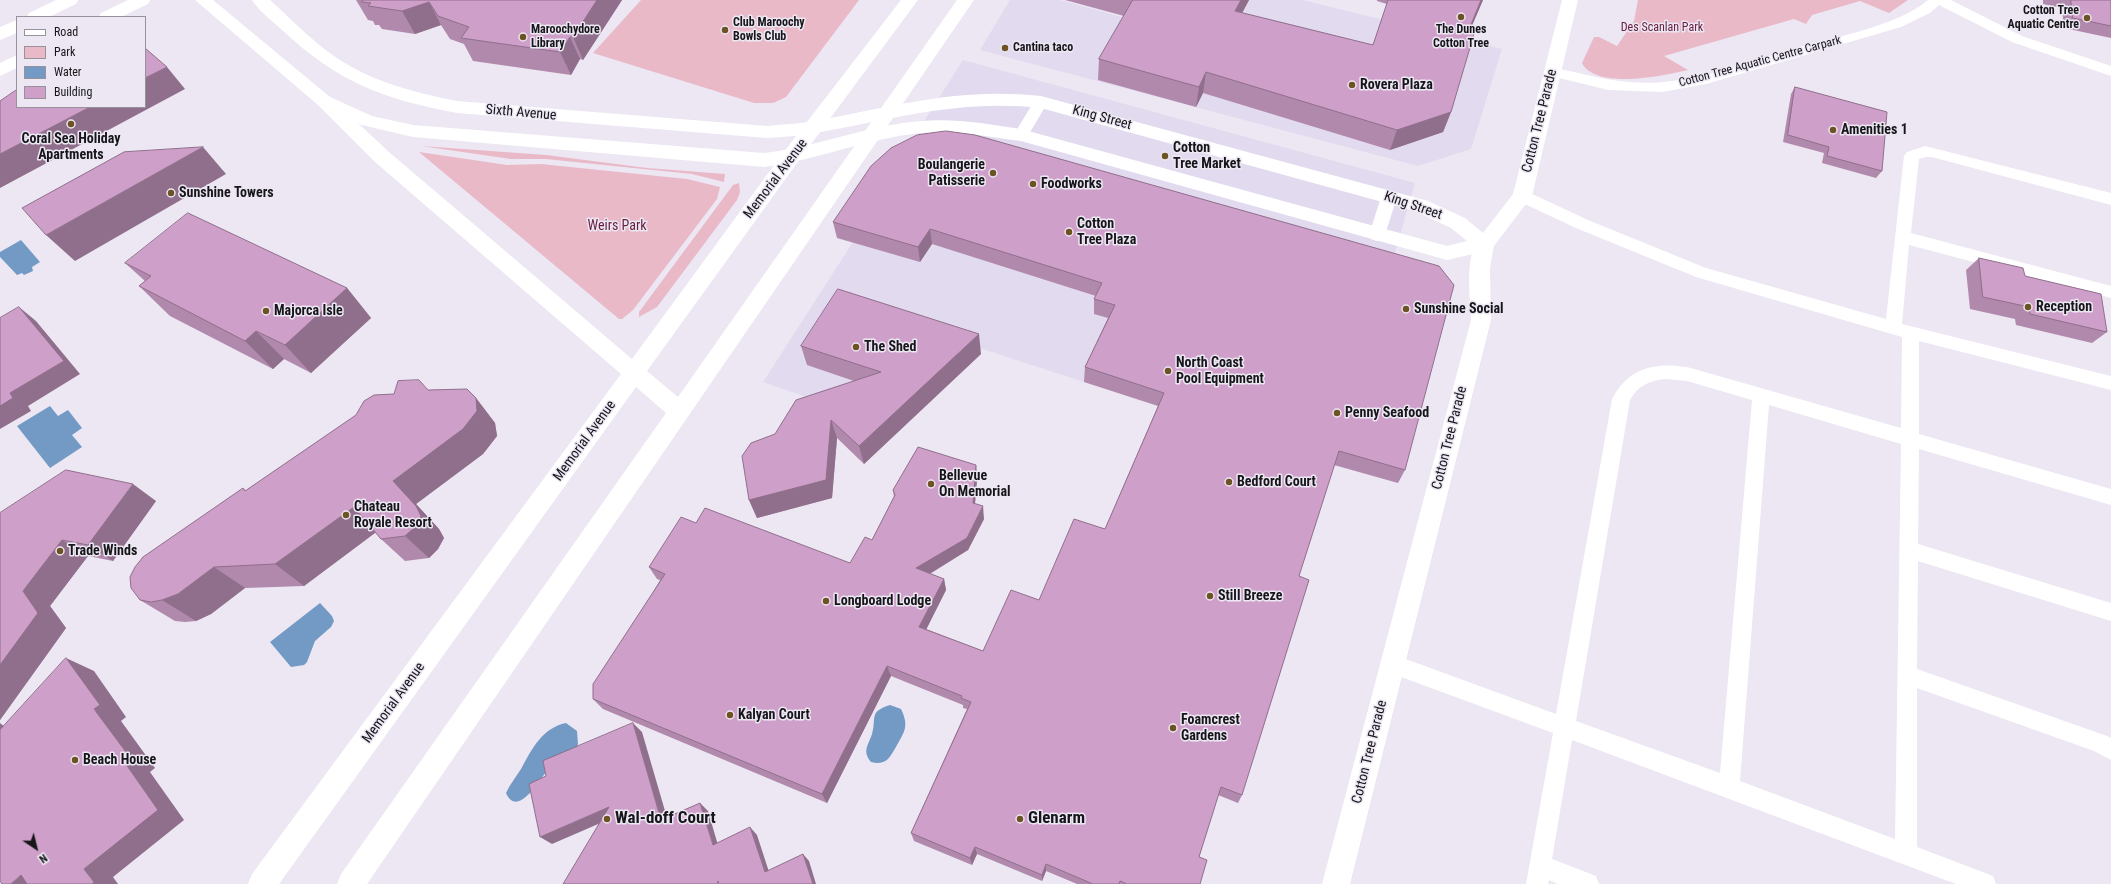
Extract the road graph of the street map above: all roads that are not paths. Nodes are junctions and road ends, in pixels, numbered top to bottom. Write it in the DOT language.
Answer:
graph roads {
  1 [pos="70,0"];
  2 [pos="142,0"];
  3 [pos="203,0"];
  4 [pos="260,0"];
  5 [pos="910,0"];
  6 [pos="966,0"];
  7 [pos="1570,0"];
  8 [pos="1936,0"];
  9 [pos="1940,0"];
  10 [pos="37,16"];
  11 [pos="109,16"];
  12 [pos="16,26"];
  13 [pos="0,34"];
  14 [pos="16,62"];
  15 [pos="0,70"];
  16 [pos="2111,71"];
  17 [pos="1552,72"];
  18 [pos="324,101"];
  19 [pos="1041,102"];
  20 [pos="891,111"];
  21 [pos="814,128"];
  22 [pos="1021,135"];
  23 [pos="871,137"];
  24 [pos="790,158"];
  25 [pos="1522,196"];
  26 [pos="1389,197"];
  27 [pos="2111,199"];
  28 [pos="1377,235"];
  29 [pos="1902,237"];
  30 [pos="1484,245"];
  31 [pos="2111,292"];
  32 [pos="1902,330"];
  33 [pos="634,374"];
  34 [pos="2111,383"];
  35 [pos="1762,396"];
  36 [pos="680,412"];
  37 [pos="1909,439"];
  38 [pos="2111,497"];
  39 [pos="1908,549"];
  40 [pos="2111,612"];
  41 [pos="1392,664"];
  42 [pos="1907,676"];
  43 [pos="1564,726"];
  44 [pos="2111,750"];
  45 [pos="1729,787"];
  46 [pos="1906,854"];
  47 [pos="1539,875"];
  48 [pos="262,884"];
  49 [pos="352,884"];
  50 [pos="1336,884"];
  51 [pos="1588,884"];
  52 [pos="1985,884"];
  1 -- 10 [label="street"];
  2 -- 11 [label="street"];
  3 -- 18 [label="street, Sixth Avenue"];
  4 -- 21 [label="street, Sixth Avenue"];
  5 -- 21 [label="street, Memorial Avenue"];
  6 -- 20 [label="street"];
  7 -- 17 [label="street, Cotton Tree Parade"];
  8 -- 17 [label="lane, Cotton Tree Aquatic Centre Carpark"];
  9 -- 16 [label="lane"];
  12 -- 13 [label="street"];
  14 -- 15 [label="street"];
  17 -- 25 [label="street, Cotton Tree Parade"];
  18 -- 24 [label="street, Sixth Avenue"];
  18 -- 33 [label="street, Sixth Avenue"];
  19 -- 20 [label="street, King Street"];
  19 -- 22 [label="lane"];
  19 -- 26 [label="street, King Street"];
  20 -- 21 [label="street, King Street"];
  20 -- 23 [label="street"];
  21 -- 24 [label="street, Memorial Avenue"];
  22 -- 23 [label="street"];
  22 -- 28 [label="street"];
  23 -- 24 [label="street, Sixth Avenue"];
  23 -- 36 [label="street"];
  24 -- 33 [label="street, Memorial Avenue"];
  25 -- 30 [label="street, Cotton Tree Parade"];
  25 -- 32 [label="lane"];
  26 -- 28 [label="lane"];
  26 -- 30 [label="street, King Street"];
  27 -- 29 [label="lane"];
  28 -- 30 [label="street"];
  29 -- 31 [label="lane"];
  29 -- 32 [label="lane"];
  30 -- 41 [label="street, Cotton Tree Parade"];
  32 -- 34 [label="lane"];
  32 -- 37 [label="lane"];
  33 -- 36 [label="street, Sixth Avenue"];
  33 -- 48 [label="street, Memorial Avenue"];
  35 -- 37 [label="lane"];
  35 -- 43 [label="lane"];
  35 -- 45 [label="lane"];
  36 -- 49 [label="street"];
  37 -- 38 [label="lane"];
  37 -- 39 [label="lane"];
  39 -- 40 [label="lane"];
  39 -- 42 [label="lane"];
  41 -- 43 [label="lane"];
  41 -- 50 [label="street, Cotton Tree Parade"];
  42 -- 44 [label="lane"];
  42 -- 46 [label="lane"];
  43 -- 45 [label="lane"];
  43 -- 47 [label="lane"];
  45 -- 46 [label="lane"];
  46 -- 52 [label="lane"];
  47 -- 51 [label="lane"];
}
